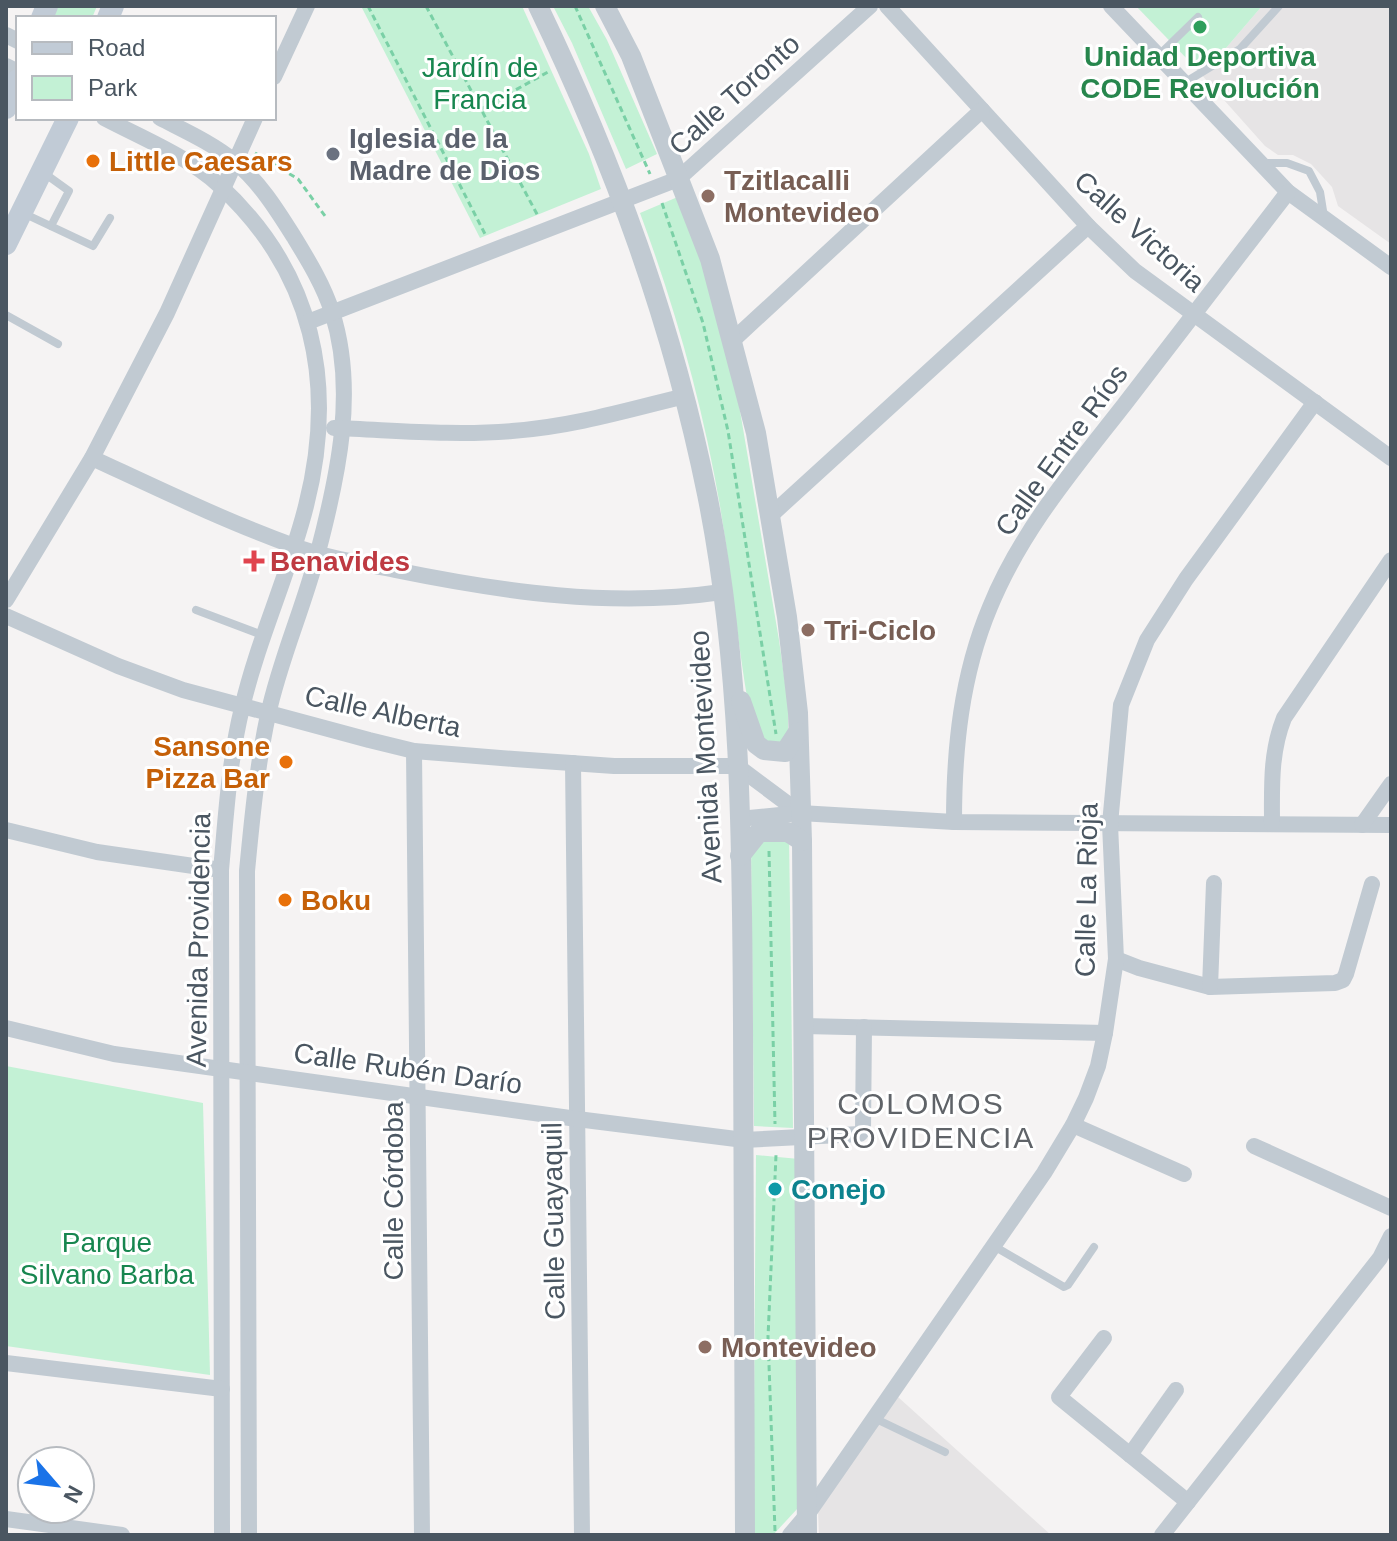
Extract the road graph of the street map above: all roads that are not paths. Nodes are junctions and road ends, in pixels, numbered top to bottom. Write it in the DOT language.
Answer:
graph roads {
  1 [pos="307,6"];
  2 [pos="538,6"];
  3 [pos="605,6"];
  4 [pos="870,6"];
  5 [pos="887,6"];
  6 [pos="1111,6"];
  7 [pos="1279,6"];
  8 [pos="1198,17"];
  9 [pos="1158,56"];
  10 [pos="276,73"];
  11 [pos="1184,83"];
  12 [pos="16,85"];
  13 [pos="6,108"];
  14 [pos="982,110"];
  15 [pos="67,120"];
  16 [pos="108,120"];
  17 [pos="164,120"];
  18 [pos="254,120"];
  19 [pos="239,154"];
  20 [pos="1260,163"];
  21 [pos="43,172"];
  22 [pos="678,179"];
  23 [pos="223,190"];
  24 [pos="1288,192"];
  25 [pos="621,201"];
  26 [pos="23,213"];
  27 [pos="110,218"];
  28 [pos="1324,218"];
  29 [pos="51,226"];
  30 [pos="1088,226"];
  31 [pos="6,244"];
  32 [pos="1391,267"];
  33 [pos="332,312"];
  34 [pos="6,315"];
  35 [pos="1194,316"];
  36 [pos="308,322"];
  37 [pos="732,341"];
  38 [pos="58,344"];
  39 [pos="685,396"];
  40 [pos="1315,402"];
  41 [pos="321,428"];
  42 [pos="342,428"];
  43 [pos="92,458"];
  44 [pos="1391,458"];
  45 [pos="770,516"];
  46 [pos="294,546"];
  47 [pos="317,554"];
  48 [pos="1391,560"];
  49 [pos="722,592"];
  50 [pos="6,600"];
  51 [pos="196,610"];
  52 [pos="6,616"];
  53 [pos="265,636"];
  54 [pos="732,679"];
  55 [pos="242,707"];
  56 [pos="268,713"];
  57 [pos="798,732"];
  58 [pos="414,751"];
  59 [pos="573,763"];
  60 [pos="737,766"];
  61 [pos="1391,784"];
  62 [pos="800,813"];
  63 [pos="739,819"];
  64 [pos="954,822"];
  65 [pos="1110,824"];
  66 [pos="1272,824"];
  67 [pos="1362,825"];
  68 [pos="1391,825"];
  69 [pos="6,830"];
  70 [pos="802,841"];
  71 [pos="740,856"];
  72 [pos="221,870"];
  73 [pos="1214,883"];
  74 [pos="1372,884"];
  75 [pos="1116,959"];
  76 [pos="1210,987"];
  77 [pos="804,1026"];
  78 [pos="864,1027"];
  79 [pos="6,1028"];
  80 [pos="1105,1033"];
  81 [pos="221,1068"];
  82 [pos="247,1072"];
  83 [pos="418,1095"];
  84 [pos="577,1119"];
  85 [pos="1073,1125"];
  86 [pos="806,1139"];
  87 [pos="744,1140"];
  88 [pos="1254,1146"];
  89 [pos="1184,1174"];
  90 [pos="1391,1208"];
  91 [pos="1391,1236"];
  92 [pos="992,1245"];
  93 [pos="1094,1247"];
  94 [pos="1104,1338"];
  95 [pos="6,1363"];
  96 [pos="222,1389"];
  97 [pos="1176,1390"];
  98 [pos="874,1418"];
  99 [pos="945,1452"];
  100 [pos="1130,1455"];
  101 [pos="1188,1502"];
  102 [pos="6,1519"];
  103 [pos="807,1525"];
  104 [pos="55,1530"];
  105 [pos="122,1535"];
  106 [pos="222,1535"];
  107 [pos="249,1535"];
  108 [pos="422,1535"];
  109 [pos="582,1535"];
  110 [pos="745,1535"];
  111 [pos="790,1535"];
  112 [pos="1163,1535"];
  1 -- 10 [label="street"];
  2 -- 25 [label="street, Avenida Montevideo"];
  3 -- 22 [label="street"];
  4 -- 22 [label="street, Calle Toronto"];
  5 -- 14 [label="street, Calle Victoria"];
  6 -- 9 [label="street"];
  7 -- 11 [label="lane"];
  8 -- 9 [label="lane"];
  9 -- 11 [label="street"];
  11 -- 20 [label="street"];
  12 -- 13 [label="main road"];
  14 -- 30 [label="street, Calle Victoria"];
  14 -- 37 [label="street"];
  15 -- 21 [label="main road"];
  16 -- 23 [label="street, Avenida Providencia"];
  17 -- 19 [label="street, Avenida Providencia"];
  18 -- 19 [label="street"];
  19 -- 23 [label="street"];
  19 -- 33 [label="street, Avenida Providencia"];
  20 -- 24 [label="street"];
  20 -- 28 [label="lane"];
  21 -- 26 [label="main road"];
  21 -- 29 [label="lane"];
  22 -- 25 [label="street, Calle Toronto"];
  22 -- 37 [label="street"];
  23 -- 36 [label="street, Avenida Providencia"];
  23 -- 43 [label="street"];
  24 -- 28 [label="street"];
  24 -- 35 [label="street, Calle Entre Ríos"];
  25 -- 33 [label="street, Calle Toronto"];
  25 -- 39 [label="street, Avenida Montevideo"];
  26 -- 29 [label="lane"];
  26 -- 31 [label="main road"];
  27 -- 29 [label="lane"];
  28 -- 32 [label="street"];
  30 -- 35 [label="street, Calle Victoria"];
  30 -- 45 [label="street"];
  33 -- 36 [label="street, Calle Toronto"];
  33 -- 42 [label="street, Avenida Providencia"];
  34 -- 38 [label="lane"];
  35 -- 40 [label="street, Calle Victoria"];
  35 -- 64 [label="street, Calle Entre Ríos"];
  36 -- 41 [label="street, Avenida Providencia"];
  37 -- 45 [label="street"];
  39 -- 42 [label="street"];
  39 -- 49 [label="street, Avenida Montevideo"];
  40 -- 44 [label="street, Calle Victoria"];
  40 -- 65 [label="street, Calle La Rioja"];
  41 -- 42 [label="street"];
  41 -- 46 [label="street, Avenida Providencia"];
  42 -- 47 [label="street, Avenida Providencia"];
  43 -- 46 [label="street"];
  43 -- 50 [label="street"];
  45 -- 57 [label="street"];
  46 -- 47 [label="street"];
  46 -- 53 [label="street, Avenida Providencia"];
  47 -- 49 [label="street"];
  47 -- 56 [label="street, Avenida Providencia"];
  48 -- 66 [label="street"];
  49 -- 54 [label="street, Avenida Montevideo"];
  51 -- 53 [label="lane"];
  52 -- 55 [label="street, Calle Alberta"];
  53 -- 55 [label="street, Avenida Providencia"];
  54 -- 57 [label="street"];
  54 -- 60 [label="street, Avenida Montevideo"];
  55 -- 56 [label="street, Calle Alberta"];
  55 -- 72 [label="street, Avenida Providencia"];
  56 -- 58 [label="street, Calle Alberta"];
  56 -- 82 [label="street, Avenida Providencia"];
  57 -- 62 [label="street"];
  58 -- 59 [label="street, Calle Alberta"];
  58 -- 83 [label="street, Calle Córdoba"];
  59 -- 60 [label="street, Calle Alberta"];
  59 -- 84 [label="street, Calle Guayaquil"];
  60 -- 62 [label="street"];
  60 -- 63 [label="street, Avenida Montevideo"];
  61 -- 67 [label="street"];
  62 -- 63 [label="street"];
  62 -- 64 [label="street"];
  62 -- 70 [label="street"];
  63 -- 71 [label="street, Avenida Montevideo"];
  64 -- 65 [label="street"];
  65 -- 66 [label="street"];
  65 -- 75 [label="street, Calle La Rioja"];
  66 -- 67 [label="street"];
  67 -- 68 [label="street"];
  69 -- 72 [label="street"];
  70 -- 71 [label="street"];
  70 -- 77 [label="street"];
  71 -- 87 [label="street, Avenida Montevideo"];
  72 -- 81 [label="street, Avenida Providencia"];
  73 -- 76 [label="street"];
  74 -- 76 [label="street"];
  75 -- 76 [label="street"];
  75 -- 80 [label="street, Calle La Rioja"];
  77 -- 78 [label="street"];
  77 -- 86 [label="street"];
  78 -- 80 [label="street"];
  78 -- 86 [label="street, Calle Rubén Darío"];
  79 -- 81 [label="street, Calle Rubén Darío"];
  80 -- 85 [label="street, Calle La Rioja"];
  81 -- 82 [label="street, Calle Rubén Darío"];
  81 -- 96 [label="street, Avenida Providencia"];
  82 -- 83 [label="street, Calle Rubén Darío"];
  82 -- 107 [label="street, Avenida Providencia"];
  83 -- 84 [label="street, Calle Rubén Darío"];
  83 -- 108 [label="street, Calle Córdoba"];
  84 -- 87 [label="street, Calle Rubén Darío"];
  84 -- 109 [label="street, Calle Guayaquil"];
  85 -- 89 [label="street"];
  85 -- 92 [label="street, Calle La Rioja"];
  86 -- 87 [label="street, Calle Rubén Darío"];
  86 -- 103 [label="street"];
  87 -- 110 [label="street, Avenida Montevideo"];
  88 -- 90 [label="street"];
  91 -- 101 [label="street"];
  92 -- 93 [label="lane"];
  92 -- 98 [label="street, Calle La Rioja"];
  94 -- 100 [label="street"];
  95 -- 96 [label="street"];
  96 -- 106 [label="street, Avenida Providencia"];
  97 -- 100 [label="street"];
  98 -- 99 [label="lane"];
  98 -- 103 [label="street, Calle La Rioja"];
  100 -- 101 [label="street"];
  101 -- 112 [label="street"];
  102 -- 104 [label="street"];
  103 -- 111 [label="street, Calle La Rioja"];
  104 -- 105 [label="street"];
}
